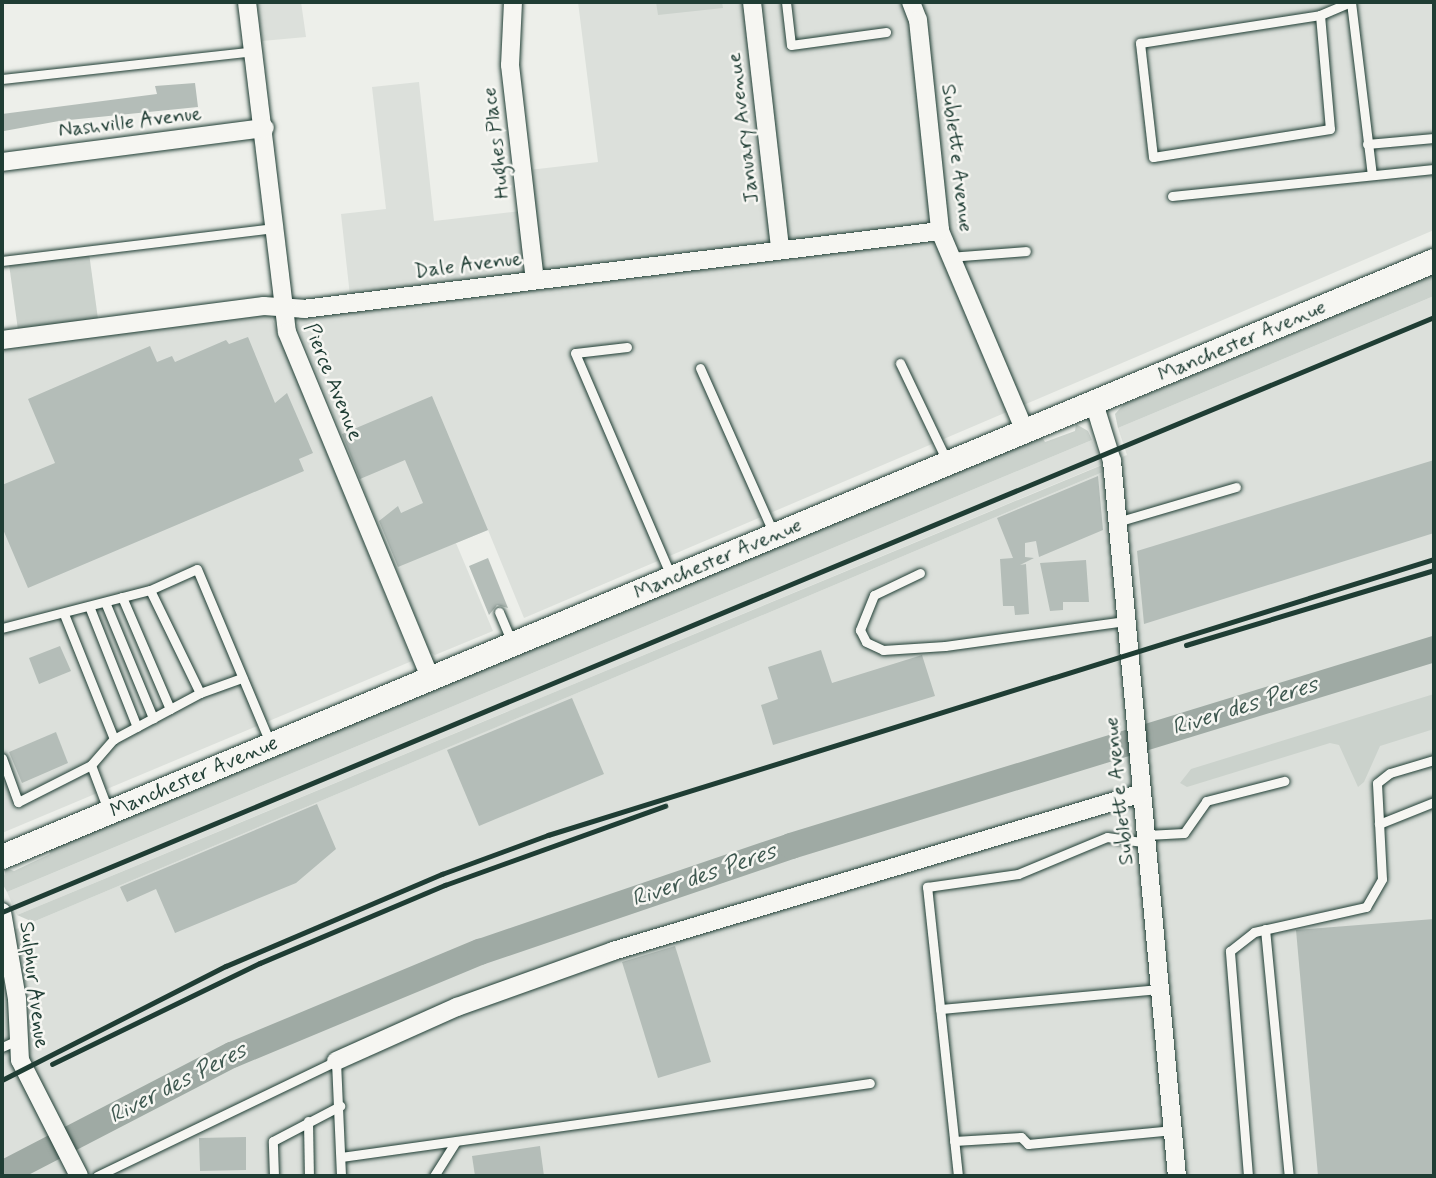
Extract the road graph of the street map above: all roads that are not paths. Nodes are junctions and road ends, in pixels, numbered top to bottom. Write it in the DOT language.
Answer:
graph roads {
  1 [pos="247,2"];
  2 [pos="513,2"];
  3 [pos="752,2"];
  4 [pos="786,2"];
  5 [pos="912,2"];
  6 [pos="1350,2"];
  7 [pos="1320,15"];
  8 [pos="886,33"];
  9 [pos="254,51"];
  10 [pos="2,79"];
  11 [pos="265,128"];
  12 [pos="1434,138"];
  13 [pos="1367,144"];
  14 [pos="2,162"];
  15 [pos="1434,169"];
  16 [pos="1372,175"];
  17 [pos="1172,196"];
  18 [pos="274,228"];
  19 [pos="940,232"];
  20 [pos="780,249"];
  21 [pos="1026,251"];
  22 [pos="950,257"];
  23 [pos="2,261"];
  24 [pos="1434,261"];
  25 [pos="535,280"];
  26 [pos="283,309"];
  27 [pos="2,340"];
  28 [pos="627,347"];
  29 [pos="900,363"];
  30 [pos="700,368"];
  31 [pos="1094,403"];
  32 [pos="1025,430"];
  33 [pos="948,463"];
  34 [pos="1236,487"];
  35 [pos="1117,522"];
  36 [pos="775,535"];
  37 [pos="920,573"];
  38 [pos="672,578"];
  39 [pos="150,590"];
  40 [pos="122,597"];
  41 [pos="105,602"];
  42 [pos="89,606"];
  43 [pos="499,611"];
  44 [pos="64,614"];
  45 [pos="1125,621"];
  46 [pos="2,628"];
  47 [pos="513,644"];
  48 [pos="242,678"];
  49 [pos="430,678"];
  50 [pos="200,694"];
  51 [pos="170,709"];
  52 [pos="153,718"];
  53 [pos="137,727"];
  54 [pos="114,739"];
  55 [pos="271,745"];
  56 [pos="2,758"];
  57 [pos="1434,760"];
  58 [pos="91,765"];
  59 [pos="1284,781"];
  60 [pos="1142,785"];
  61 [pos="1434,802"];
  62 [pos="109,812"];
  63 [pos="1379,824"];
  64 [pos="1147,839"];
  65 [pos="2,857"];
  66 [pos="2,912"];
  67 [pos="1265,929"];
  68 [pos="1160,989"];
  69 [pos="940,1009"];
  70 [pos="10,1044"];
  71 [pos="336,1061"];
  72 [pos="870,1083"];
  73 [pos="340,1107"];
  74 [pos="308,1121"];
  75 [pos="1173,1130"];
  76 [pos="456,1140"];
  77 [pos="954,1141"];
  78 [pos="341,1157"];
  79 [pos="77,1171"];
  80 [pos="97,1176"];
  81 [pos="274,1176"];
  82 [pos="309,1176"];
  83 [pos="341,1176"];
  84 [pos="435,1176"];
  85 [pos="958,1176"];
  86 [pos="1177,1176"];
  87 [pos="1248,1176"];
  88 [pos="1289,1176"];
  1 -- 9 [label="street, Pierce Avenue"];
  2 -- 25 [label="street, Hughes Place"];
  3 -- 20 [label="street, January Avenue"];
  4 -- 8 [label="lane"];
  5 -- 19 [label="street, Sublette Avenue"];
  6 -- 7 [label="lane"];
  6 -- 13 [label="lane"];
  7 -- 7 [label="lane"];
  9 -- 10 [label="lane"];
  9 -- 11 [label="street, Pierce Avenue"];
  11 -- 14 [label="street, Nashville Avenue"];
  11 -- 18 [label="street, Pierce Avenue"];
  12 -- 13 [label="lane"];
  13 -- 16 [label="lane"];
  15 -- 16 [label="lane"];
  16 -- 17 [label="lane"];
  18 -- 23 [label="lane"];
  18 -- 26 [label="street, Pierce Avenue"];
  19 -- 20 [label="street, Dale Avenue"];
  19 -- 22 [label="street, Sublette Avenue"];
  20 -- 25 [label="street, Dale Avenue"];
  21 -- 22 [label="lane"];
  22 -- 32 [label="street, Sublette Avenue"];
  24 -- 31 [label="main road, Manchester Avenue"];
  25 -- 26 [label="street, Dale Avenue"];
  26 -- 27 [label="street, Dale Avenue"];
  26 -- 49 [label="street, Pierce Avenue"];
  28 -- 38 [label="lane"];
  29 -- 33 [label="lane"];
  30 -- 36 [label="lane"];
  31 -- 32 [label="main road, Manchester Avenue"];
  31 -- 35 [label="street, Sublette Avenue"];
  32 -- 33 [label="main road, Manchester Avenue"];
  33 -- 36 [label="main road, Manchester Avenue"];
  34 -- 35 [label="lane"];
  35 -- 45 [label="street, Sublette Avenue"];
  36 -- 38 [label="main road, Manchester Avenue"];
  37 -- 45 [label="lane"];
  38 -- 47 [label="main road, Manchester Avenue"];
  39 -- 40 [label="lane"];
  39 -- 48 [label="lane"];
  39 -- 50 [label="lane"];
  40 -- 41 [label="lane"];
  40 -- 51 [label="lane"];
  41 -- 42 [label="lane"];
  41 -- 52 [label="lane"];
  42 -- 44 [label="lane"];
  42 -- 53 [label="lane"];
  43 -- 47 [label="lane"];
  44 -- 46 [label="lane"];
  44 -- 54 [label="lane"];
  45 -- 60 [label="street, Sublette Avenue"];
  47 -- 49 [label="main road, Manchester Avenue"];
  48 -- 50 [label="lane"];
  48 -- 55 [label="lane"];
  49 -- 55 [label="main road, Manchester Avenue"];
  50 -- 51 [label="lane"];
  51 -- 52 [label="lane"];
  52 -- 53 [label="lane"];
  53 -- 54 [label="lane"];
  54 -- 58 [label="lane"];
  55 -- 62 [label="main road, Manchester Avenue"];
  56 -- 58 [label="lane"];
  57 -- 63 [label="lane"];
  58 -- 62 [label="lane"];
  59 -- 64 [label="lane"];
  60 -- 64 [label="street, Sublette Avenue"];
  60 -- 71 [label="street"];
  61 -- 63 [label="lane"];
  62 -- 65 [label="main road, Manchester Avenue"];
  63 -- 67 [label="lane"];
  64 -- 68 [label="street, Sublette Avenue"];
  64 -- 69 [label="lane"];
  66 -- 70 [label="street, Sulphur Avenue"];
  67 -- 87 [label="lane"];
  67 -- 88 [label="lane"];
  68 -- 69 [label="lane"];
  68 -- 75 [label="street, Sublette Avenue"];
  69 -- 77 [label="lane"];
  70 -- 79 [label="street, Sulphur Avenue"];
  71 -- 73 [label="lane"];
  71 -- 80 [label="lane"];
  72 -- 76 [label="lane"];
  73 -- 74 [label="lane"];
  73 -- 78 [label="lane"];
  74 -- 81 [label="lane"];
  74 -- 82 [label="lane"];
  75 -- 77 [label="lane"];
  75 -- 86 [label="street, Sublette Avenue"];
  76 -- 78 [label="lane"];
  76 -- 84 [label="lane"];
  77 -- 85 [label="lane"];
  78 -- 83 [label="lane"];
}
